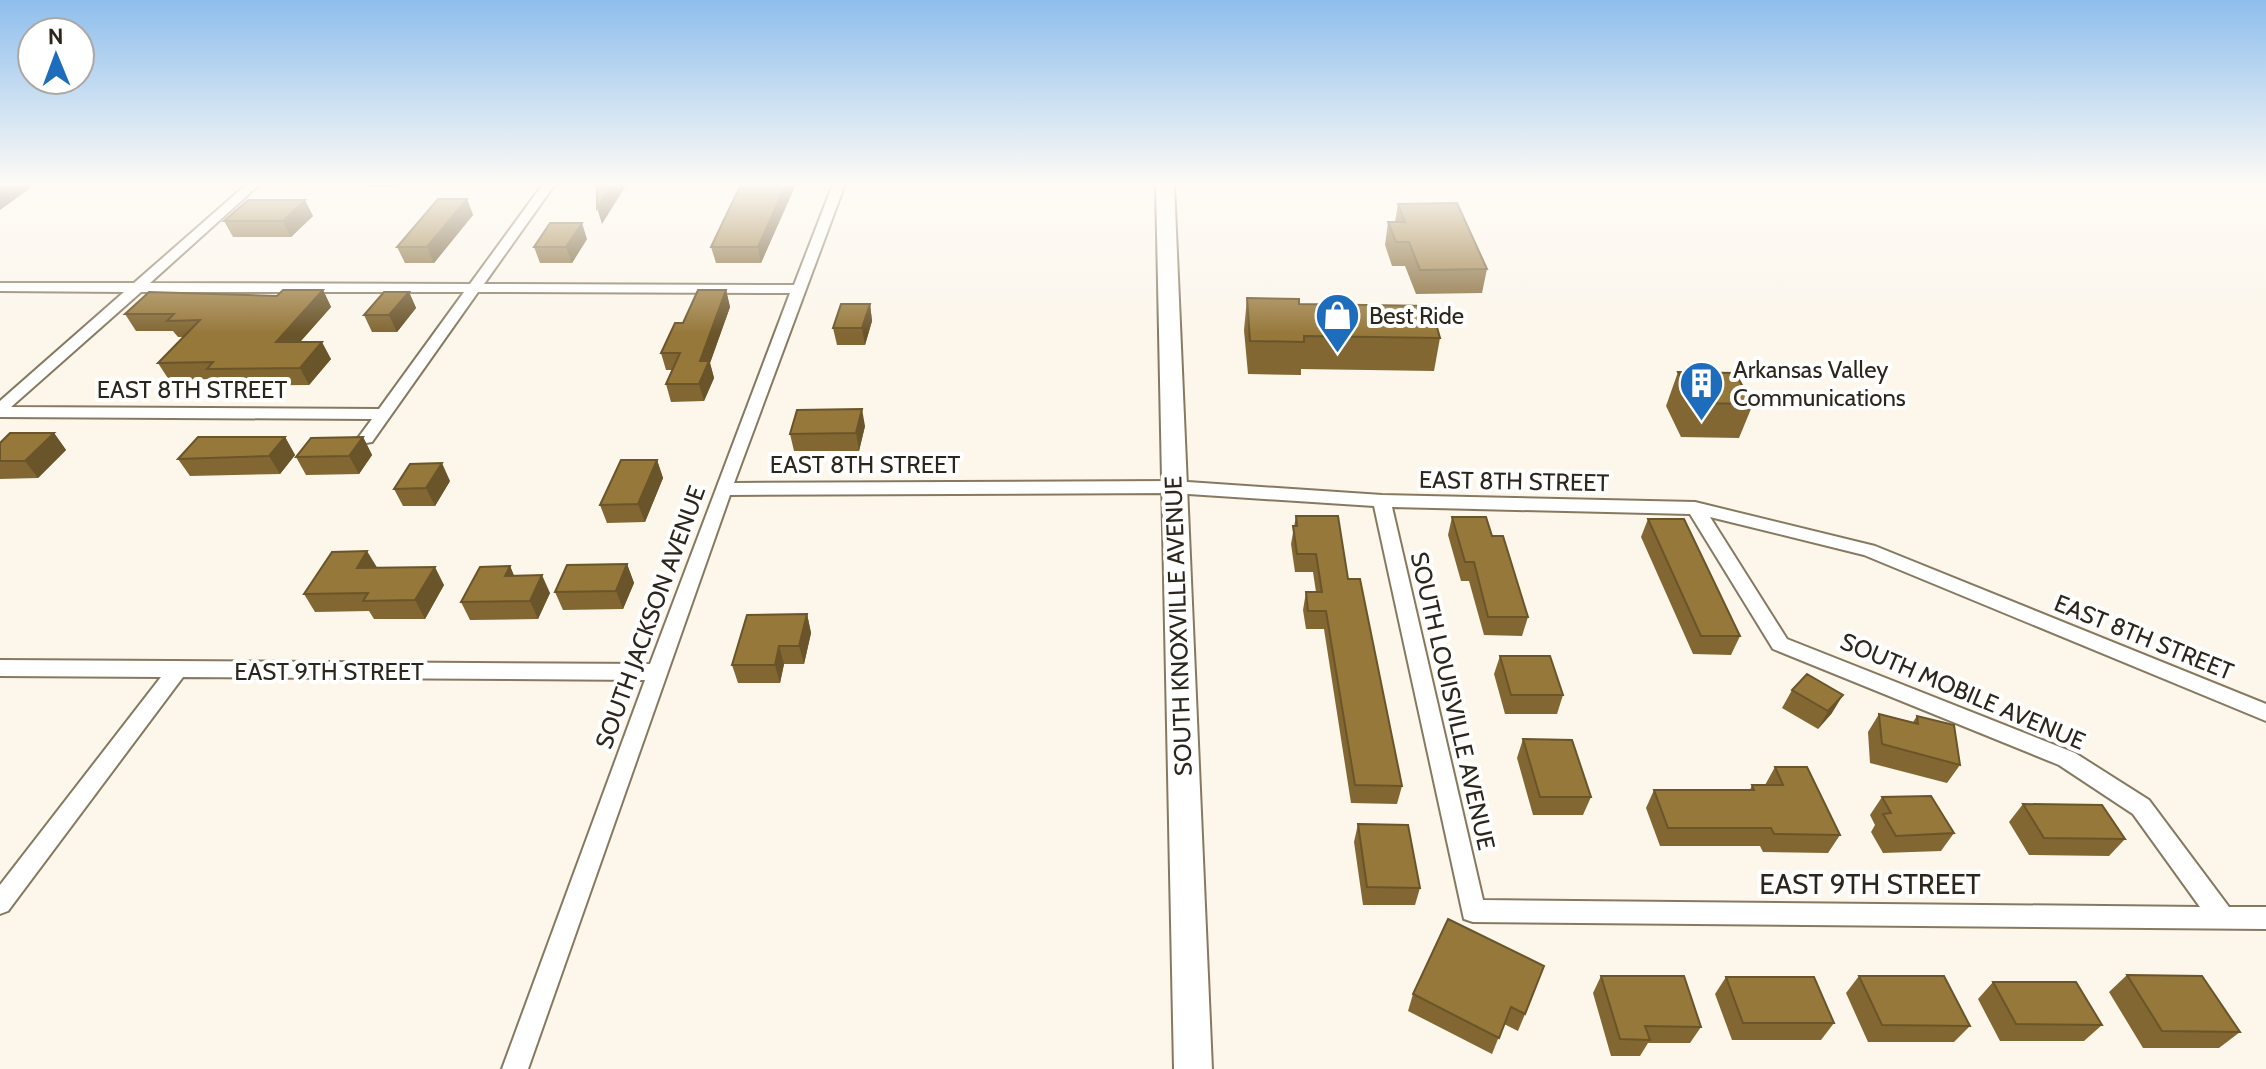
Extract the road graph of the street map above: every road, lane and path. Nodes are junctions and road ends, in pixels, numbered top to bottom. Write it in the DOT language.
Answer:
graph roads {
  1 [pos="197,234"];
  2 [pos="512,234"];
  3 [pos="820,234"];
  4 [pos="1166,234"];
  5 [pos="0,287"];
  6 [pos="136,288"];
  7 [pos="472,288"];
  8 [pos="798,289"];
  9 [pos="0,410"];
  10 [pos="383,414"];
  11 [pos="366,438"];
  12 [pos="1173,487"];
  13 [pos="723,489"];
  14 [pos="1382,501"];
  15 [pos="1695,508"];
  16 [pos="0,668"];
  17 [pos="177,670"];
  18 [pos="658,672"];
  19 [pos="2266,713"];
  20 [pos="0,903"];
  21 [pos="1473,911"];
  22 [pos="2222,917"];
  23 [pos="2266,918"];
  24 [pos="515,1069"];
  25 [pos="1193,1069"];
  1 -- 6 [label="street"];
  2 -- 7 [label="street"];
  3 -- 8 [label="street, SOUTH JACKSON AVENUE"];
  4 -- 12 [label="main road, SOUTH KNOXVILLE AVENUE"];
  5 -- 6 [label="street"];
  6 -- 7 [label="street"];
  6 -- 9 [label="street"];
  7 -- 8 [label="street"];
  7 -- 10 [label="street"];
  8 -- 13 [label="street, SOUTH JACKSON AVENUE"];
  9 -- 10 [label="street, EAST 8TH STREET"];
  10 -- 11 [label="street"];
  12 -- 13 [label="street, EAST 8TH STREET"];
  12 -- 14 [label="street, EAST 8TH STREET"];
  12 -- 25 [label="main road, SOUTH KNOXVILLE AVENUE"];
  13 -- 18 [label="street, SOUTH JACKSON AVENUE"];
  14 -- 15 [label="street, EAST 8TH STREET"];
  14 -- 21 [label="street, SOUTH LOUISVILLE AVENUE"];
  15 -- 19 [label="street, EAST 8TH STREET"];
  15 -- 22 [label="street, SOUTH MOBILE AVENUE"];
  16 -- 17 [label="street, EAST 9TH STREET"];
  17 -- 18 [label="street, EAST 9TH STREET"];
  17 -- 20 [label="street"];
  18 -- 24 [label="street, SOUTH JACKSON AVENUE"];
  21 -- 22 [label="street, EAST 9TH STREET"];
  22 -- 23 [label="street, EAST 9TH STREET"];
}
